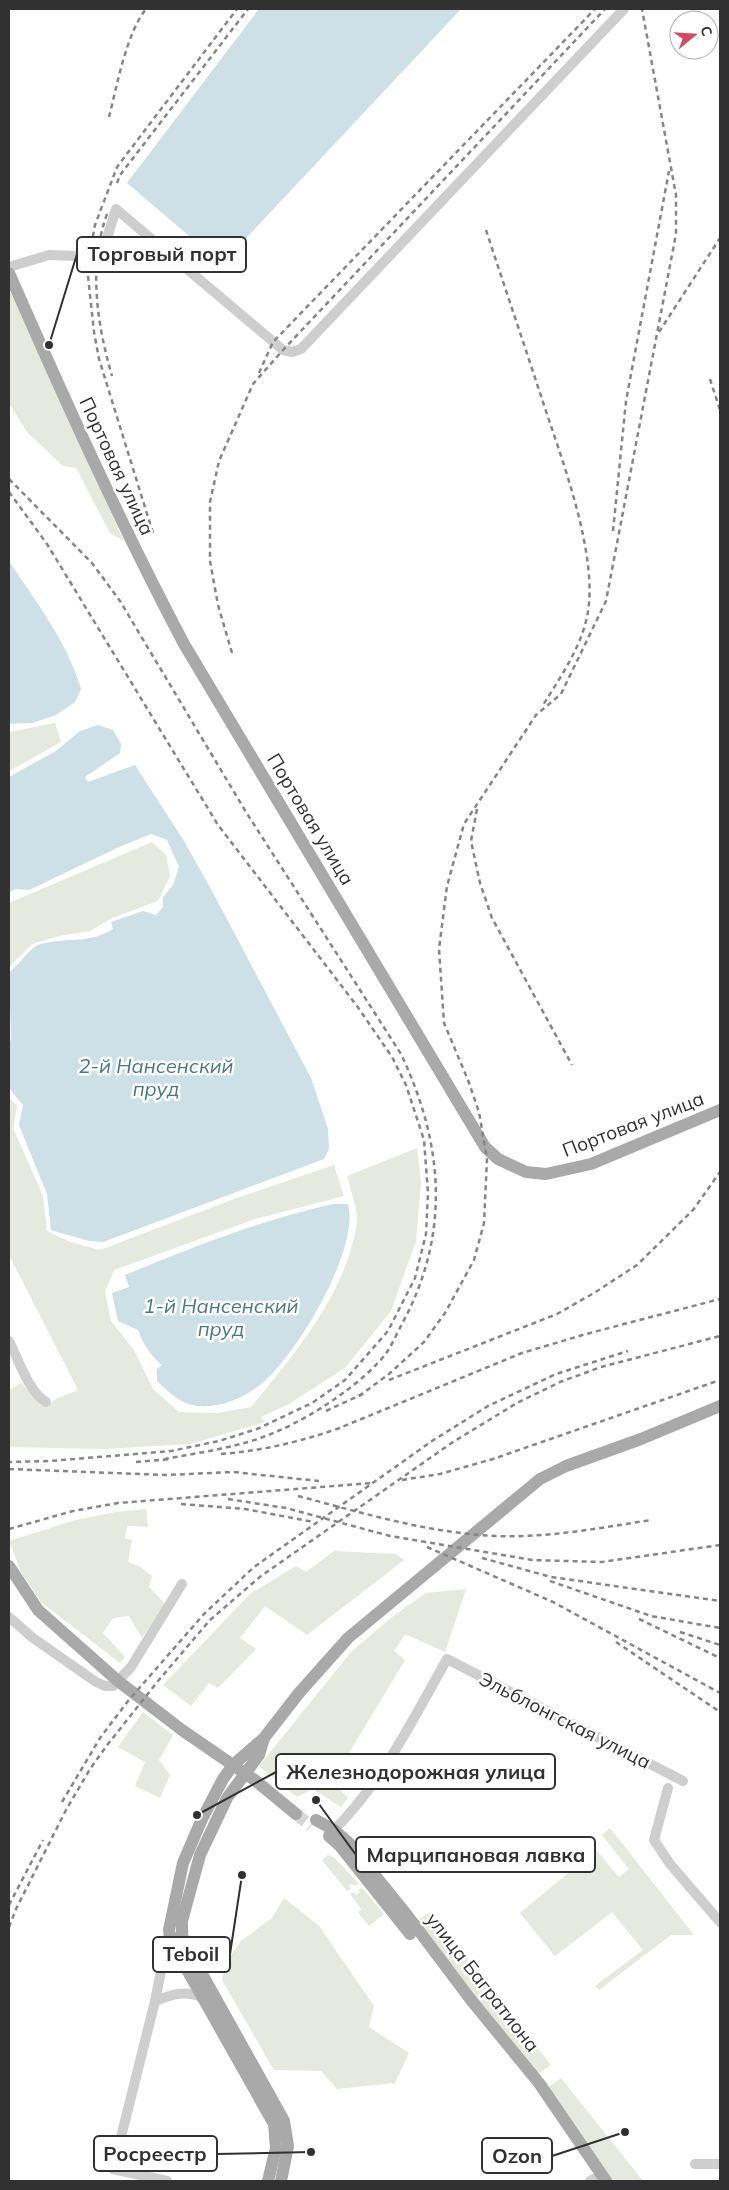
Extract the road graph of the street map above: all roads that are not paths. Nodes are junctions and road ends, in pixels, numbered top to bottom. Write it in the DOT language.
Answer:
graph roads {
  1 [pos="624,9"];
  2 [pos="9,267"];
  3 [pos="9,272"];
  4 [pos="720,1110"];
  5 [pos="9,1342"];
  6 [pos="46,1402"];
  7 [pos="720,1406"];
  8 [pos="12,1571"];
  9 [pos="182,1584"];
  10 [pos="9,1617"];
  11 [pos="115,1683"];
  12 [pos="264,1738"];
  13 [pos="233,1765"];
  14 [pos="244,1773"];
  15 [pos="682,1781"];
  16 [pos="668,1788"];
  17 [pos="298,1811"];
  18 [pos="334,1830"];
  19 [pos="720,1922"];
  20 [pos="175,1929"];
  21 [pos="204,1998"];
  22 [pos="155,2001"];
  23 [pos="695,2164"];
  24 [pos="720,2164"];
  25 [pos="139,2178"];
  26 [pos="598,2179"];
  27 [pos="167,2181"];
  28 [pos="268,2181"];
  29 [pos="281,2181"];
  1 -- 2 [label="street"];
  3 -- 4 [label="main road, Портовая улица"];
  5 -- 6 [label="street"];
  7 -- 12 [label="main road"];
  8 -- 11 [label="main road"];
  9 -- 11 [label="street"];
  10 -- 11 [label="street"];
  11 -- 13 [label="main road"];
  12 -- 13 [label="main road"];
  12 -- 14 [label="main road"];
  13 -- 14 [label="main road"];
  13 -- 20 [label="main road"];
  14 -- 17 [label="main road"];
  14 -- 20 [label="main road"];
  15 -- 18 [label="street, Эльблонгская улица"];
  16 -- 19 [label="street"];
  18 -- 26 [label="main road, улица Багратиона"];
  18 -- 26 [label="main road, улица Багратиона"];
  20 -- 21 [label="main road"];
  20 -- 22 [label="street"];
  20 -- 29 [label="main road"];
  21 -- 22 [label="street"];
  21 -- 28 [label="main road"];
  22 -- 25 [label="street"];
  23 -- 24 [label="street"];
  25 -- 27 [label="street"];
}
